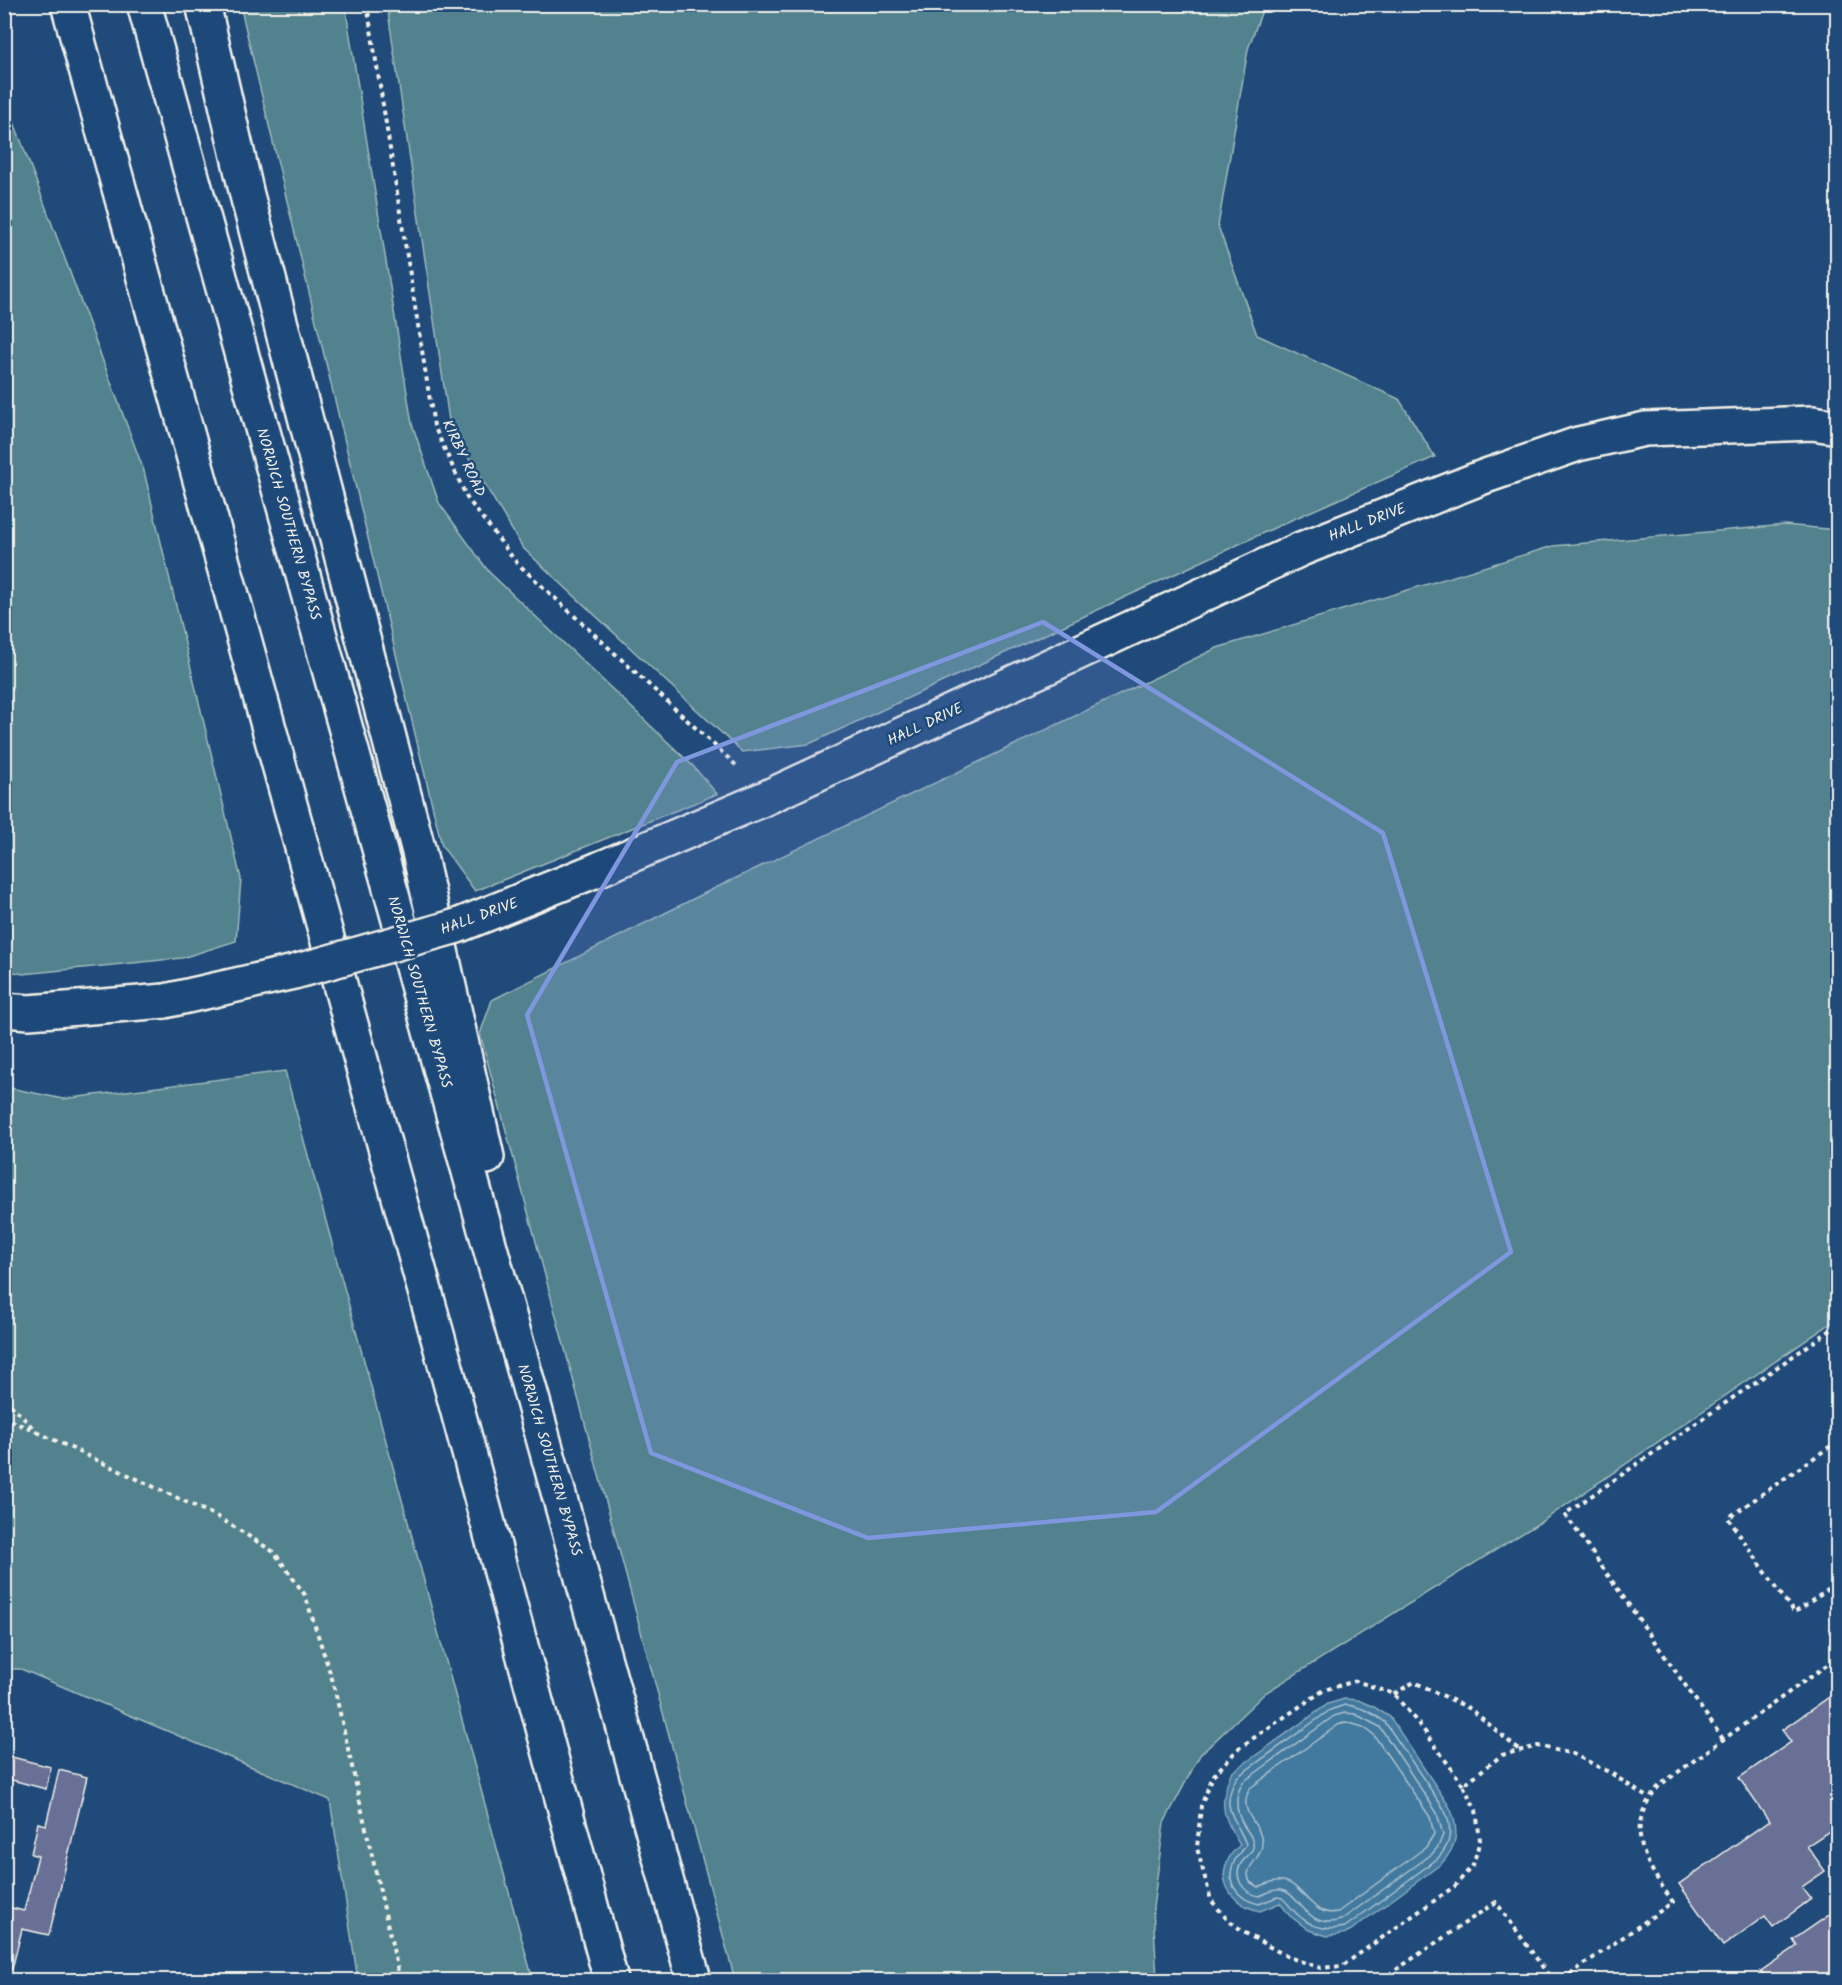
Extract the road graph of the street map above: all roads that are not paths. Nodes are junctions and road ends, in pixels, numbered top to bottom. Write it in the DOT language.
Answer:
graph roads {
  1 [pos="48,4"];
  2 [pos="68,4"];
  3 [pos="144,4"];
  4 [pos="203,4"];
  5 [pos="1838,427"];
  6 [pos="203,484"];
  7 [pos="4,1010"];
  8 [pos="576,1554"];
  9 [pos="611,1980"];
  10 [pos="694,1980"];
  1 -- 6 [label="main road"];
  2 -- 6 [label="main road"];
  3 -- 8 [label="main road, NORWICH SOUTHERN BYPASS"];
  4 -- 8 [label="main road"];
  5 -- 7 [label="main road, HALL DRIVE, bridge"];
  6 -- 9 [label="main road"];
  8 -- 10 [label="main road, NORWICH SOUTHERN BYPASS"];
}
